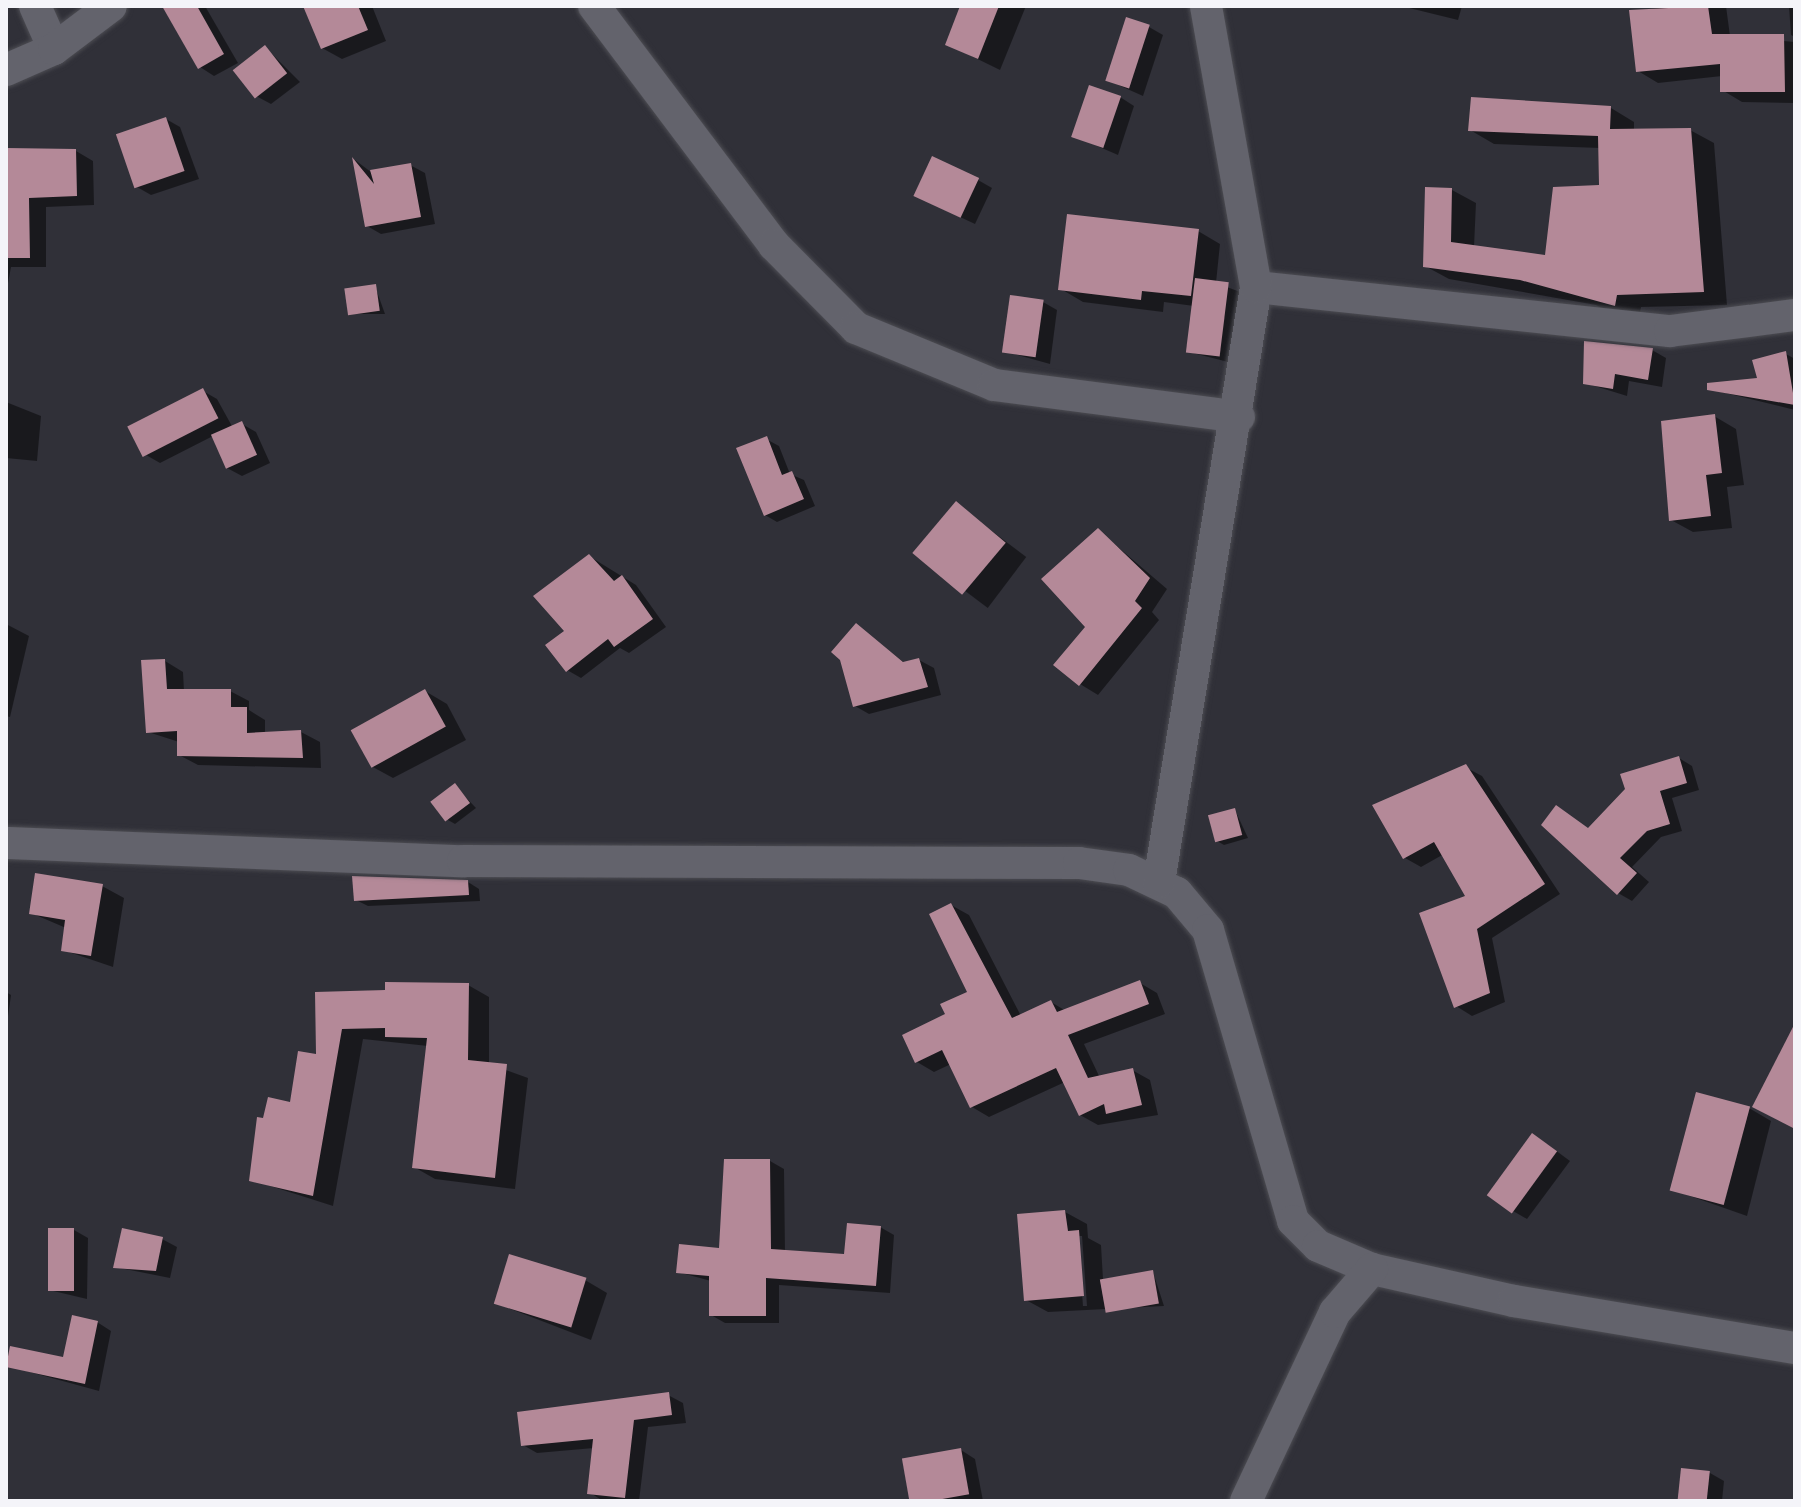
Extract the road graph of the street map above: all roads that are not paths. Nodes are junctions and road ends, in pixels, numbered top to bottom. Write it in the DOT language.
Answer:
graph roads {
  1 [pos="35,6"];
  2 [pos="111,6"];
  3 [pos="594,6"];
  4 [pos="1206,6"];
  5 [pos="54,49"];
  6 [pos="6,70"];
  7 [pos="1256,287"];
  8 [pos="1795,315"];
  9 [pos="1239,417"];
  10 [pos="6,843"];
  11 [pos="1159,882"];
  12 [pos="1372,1269"];
  13 [pos="1795,1348"];
  14 [pos="1246,1501"];
  1 -- 5 [label="street"];
  2 -- 5 [label="street"];
  3 -- 9 [label="street"];
  4 -- 7 [label="street"];
  5 -- 6 [label="street"];
  7 -- 8 [label="street"];
  7 -- 9 [label="street"];
  9 -- 11 [label="street"];
  10 -- 11 [label="street"];
  11 -- 12 [label="street"];
  12 -- 13 [label="street"];
  12 -- 14 [label="street"];
}
